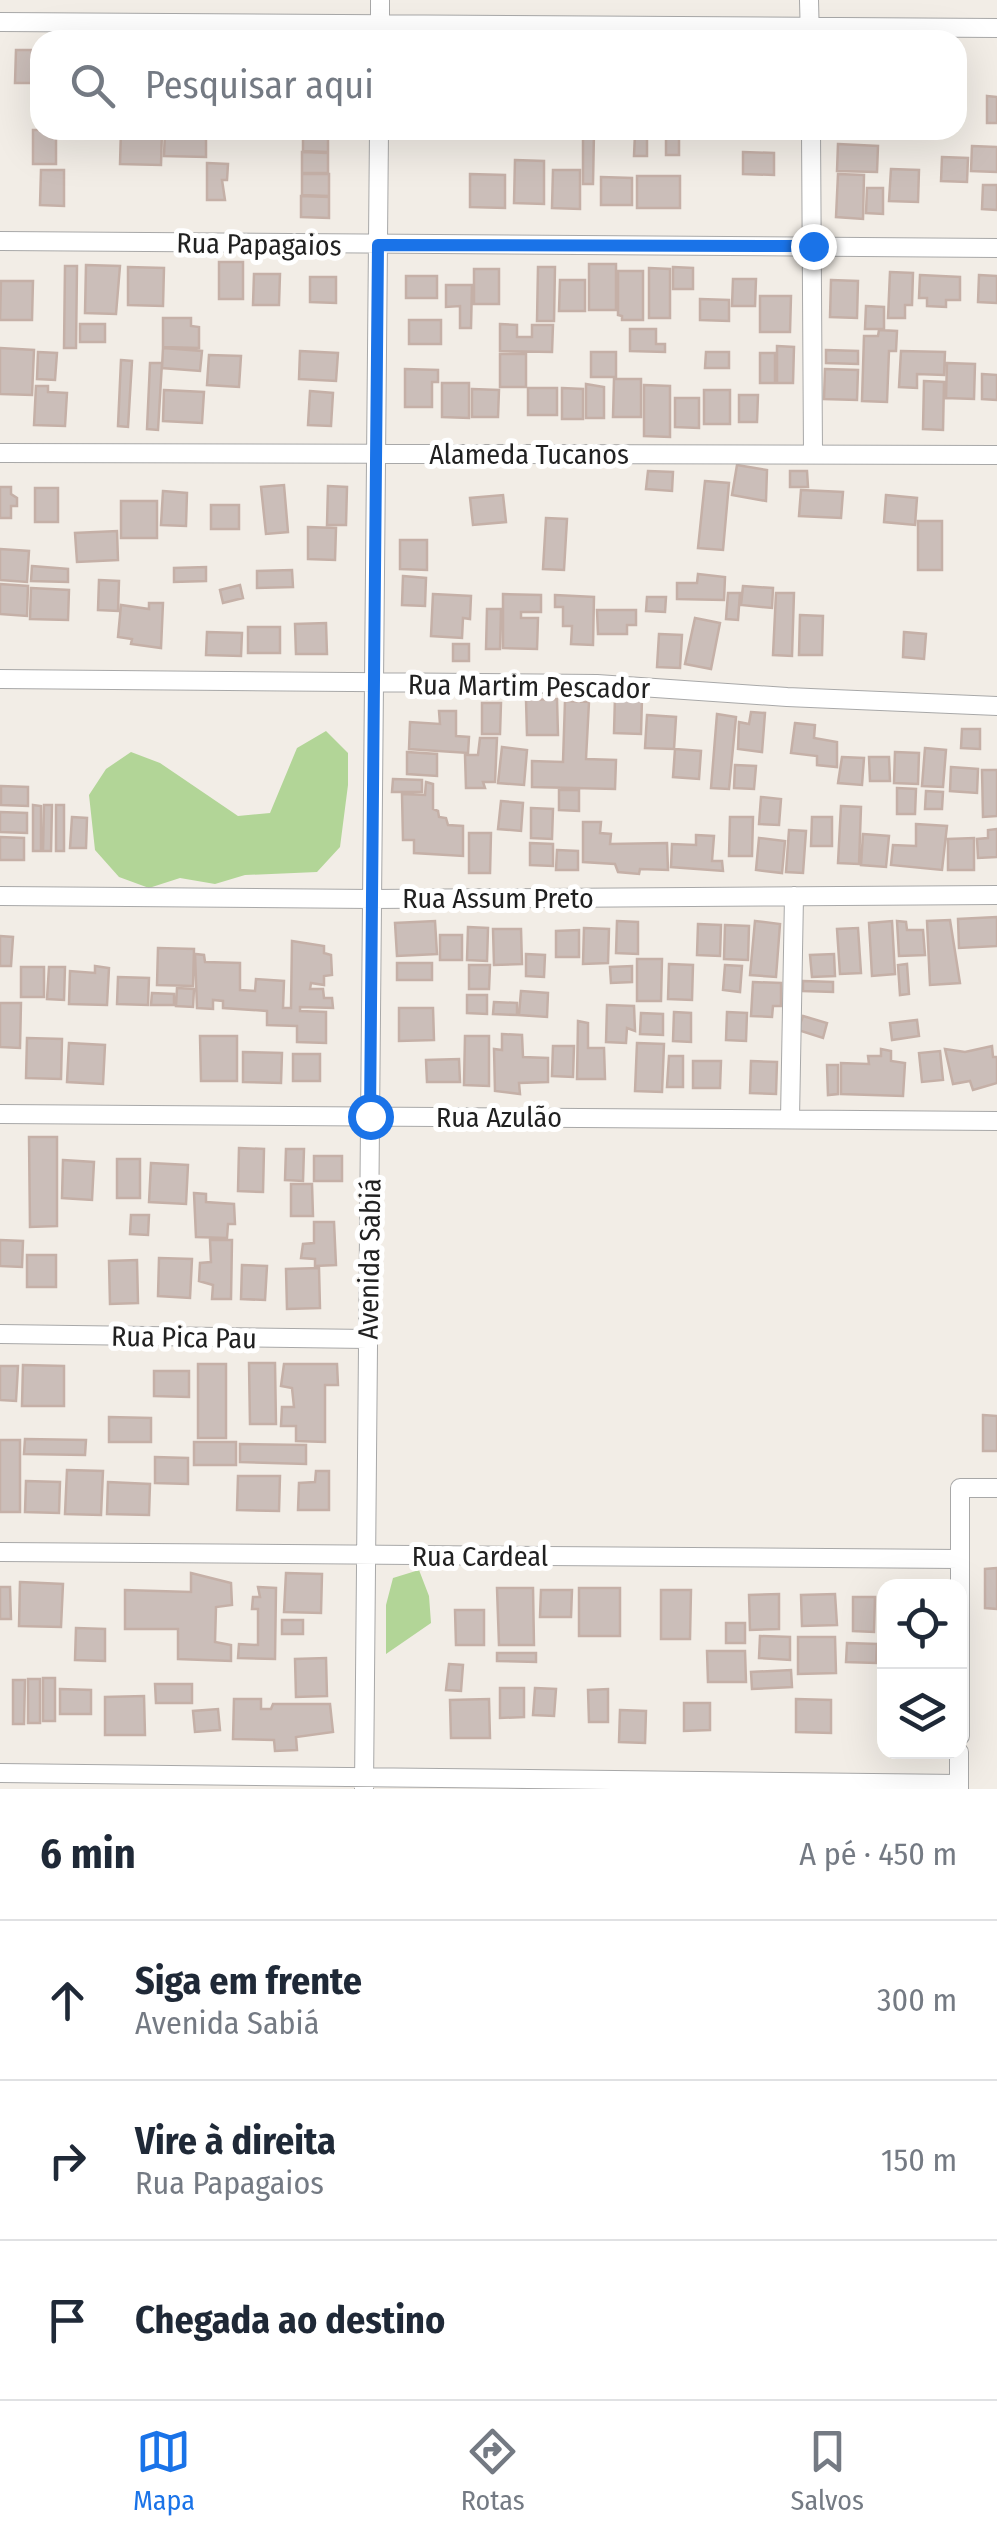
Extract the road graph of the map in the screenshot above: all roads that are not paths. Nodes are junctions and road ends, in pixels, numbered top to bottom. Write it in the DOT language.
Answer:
graph roads {
  1 [pos="380,0"];
  2 [pos="809,0"];
  3 [pos="0,22"];
  4 [pos="997,28"];
  5 [pos="304,30"];
  6 [pos="380,30"];
  7 [pos="810,30"];
  8 [pos="922,30"];
  9 [pos="379,140"];
  10 [pos="811,140"];
  11 [pos="0,241"];
  12 [pos="378,245"];
  13 [pos="813,246"];
  14 [pos="997,248"];
  15 [pos="0,454"];
  16 [pos="376,454"];
  17 [pos="813,454"];
  18 [pos="997,455"];
  19 [pos="0,680"];
  20 [pos="374,682"];
  21 [pos="997,706"];
  22 [pos="0,896"];
  23 [pos="794,896"];
  24 [pos="997,896"];
  25 [pos="372,898"];
  26 [pos="0,1114"];
  27 [pos="370,1116"];
  28 [pos="790,1120"];
  29 [pos="997,1121"];
  30 [pos="0,1334"];
  31 [pos="368,1340"];
  32 [pos="997,1488"];
  33 [pos="0,1552"];
  34 [pos="366,1555"];
  35 [pos="960,1559"];
  36 [pos="960,1669"];
  37 [pos="960,1759"];
  38 [pos="0,1773"];
  39 [pos="364,1783"];
  40 [pos="960,1787"];
  1 -- 6 [label="street"];
  2 -- 7 [label="street"];
  3 -- 5 [label="street"];
  4 -- 8 [label="street"];
  9 -- 12 [label="street, Avenida Sabiá"];
  10 -- 13 [label="street"];
  11 -- 12 [label="street, Rua Papagaios"];
  12 -- 13 [label="street, Rua Papagaios"];
  12 -- 16 [label="street, Avenida Sabiá"];
  13 -- 14 [label="street, Rua Papagaios"];
  13 -- 17 [label="street"];
  15 -- 16 [label="street, Alameda Tucanos"];
  16 -- 17 [label="street, Alameda Tucanos"];
  16 -- 20 [label="street, Avenida Sabiá"];
  17 -- 18 [label="street, Alameda Tucanos"];
  19 -- 20 [label="street, Rua Martim Pescador"];
  20 -- 21 [label="street, Rua Martim Pescador"];
  20 -- 25 [label="street, Avenida Sabiá"];
  22 -- 25 [label="street, Rua Assum Preto"];
  23 -- 24 [label="street, Rua Assum Preto"];
  23 -- 25 [label="street, Rua Assum Preto"];
  23 -- 28 [label="street"];
  25 -- 27 [label="street, Avenida Sabiá"];
  26 -- 27 [label="street, Rua Azulão"];
  27 -- 28 [label="street, Rua Azulão"];
  27 -- 31 [label="street, Avenida Sabiá"];
  28 -- 29 [label="street, Rua Azulão"];
  30 -- 31 [label="street, Rua Pica Pau"];
  31 -- 34 [label="street, Avenida Sabiá"];
  32 -- 35 [label="street"];
  33 -- 34 [label="street, Rua Cardeal"];
  34 -- 35 [label="street, Rua Cardeal"];
  34 -- 39 [label="street, Avenida Sabiá"];
  35 -- 36 [label="street"];
  37 -- 40 [label="street"];
  38 -- 39 [label="street"];
  39 -- 40 [label="street"];
}
